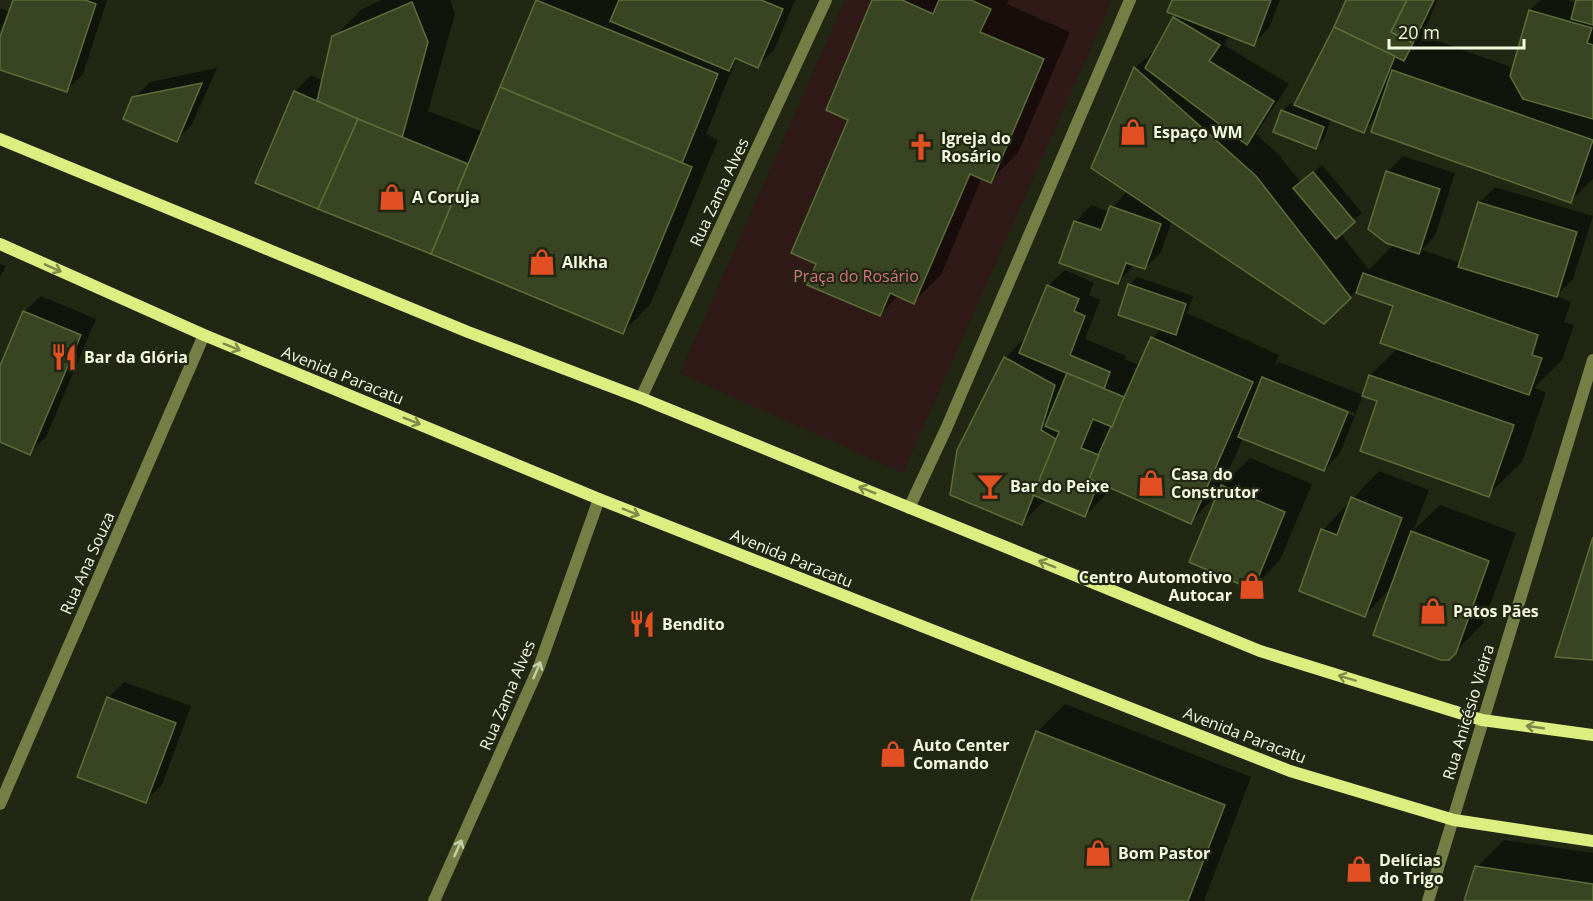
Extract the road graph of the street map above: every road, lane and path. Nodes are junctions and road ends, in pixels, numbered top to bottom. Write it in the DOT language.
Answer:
graph roads {
  1 [pos="826,0"];
  2 [pos="1130,0"];
  3 [pos="0,139"];
  4 [pos="0,244"];
  5 [pos="204,335"];
  6 [pos="1593,360"];
  7 [pos="641,398"];
  8 [pos="599,499"];
  9 [pos="909,508"];
  10 [pos="1482,720"];
  11 [pos="1593,735"];
  12 [pos="0,804"];
  13 [pos="1454,820"];
  14 [pos="1593,842"];
  15 [pos="434,901"];
  16 [pos="1428,901"];
  1 -- 7 [label="street, Rua Zama Alves"];
  2 -- 9 [label="street"];
  3 -- 7 [label="street"];
  4 -- 5 [label="street, Avenida Paracatu, one-way"];
  5 -- 8 [label="street, Avenida Paracatu, one-way"];
  5 -- 12 [label="street, Rua Ana Souza"];
  6 -- 10 [label="street, Rua Anicésio Vieira"];
  9 -- 7 [label="street, one-way"];
  8 -- 13 [label="street, Avenida Paracatu, one-way"];
  15 -- 8 [label="street, Rua Zama Alves, one-way"];
  10 -- 9 [label="street, one-way"];
  11 -- 10 [label="street, one-way"];
  10 -- 13 [label="street, Rua Anicésio Vieira"];
  13 -- 14 [label="street, Avenida Paracatu"];
  13 -- 16 [label="street, Rua Anicésio Vieira"];
}
